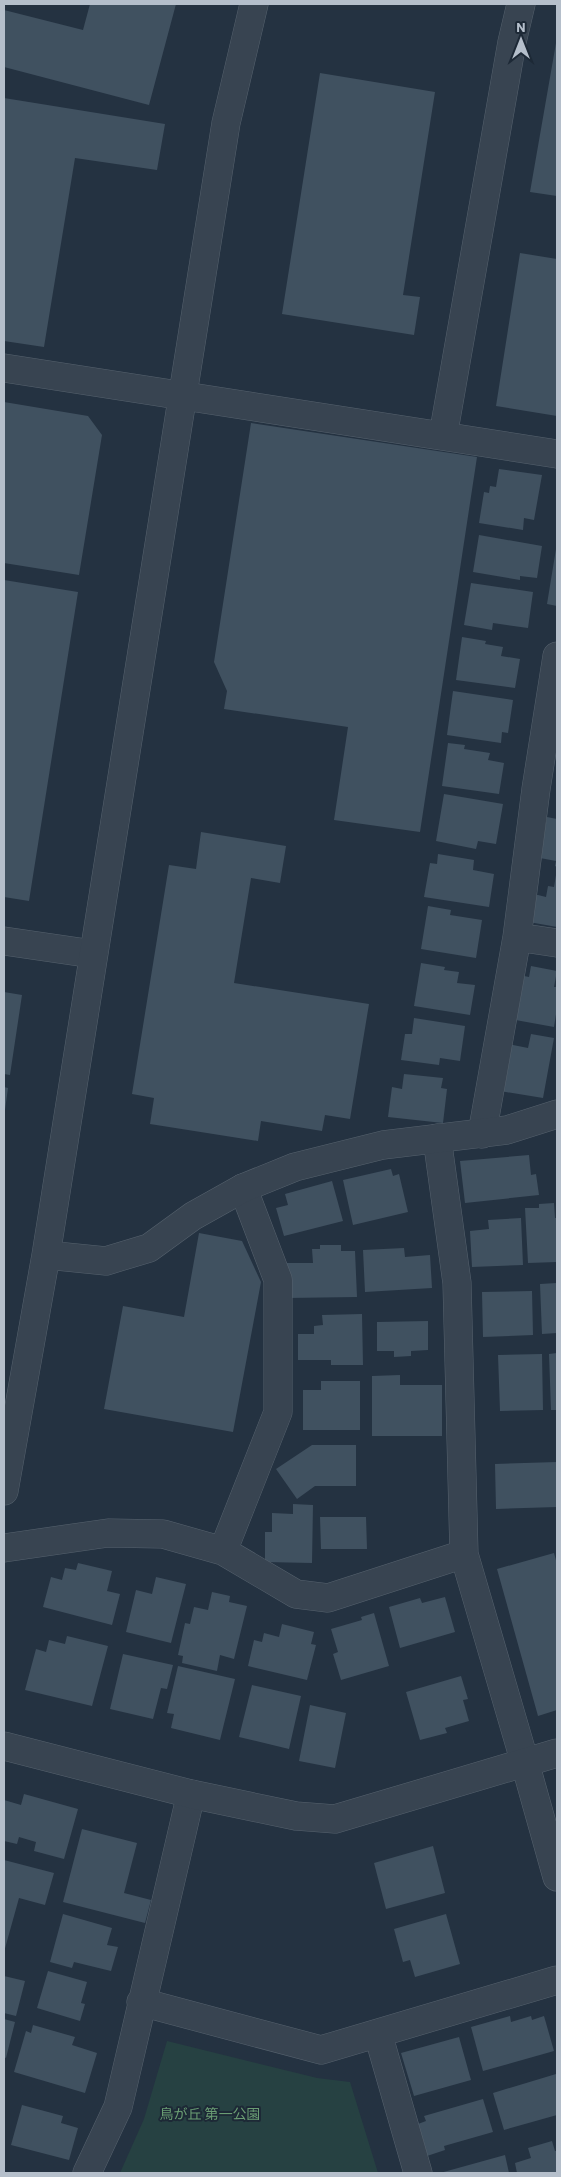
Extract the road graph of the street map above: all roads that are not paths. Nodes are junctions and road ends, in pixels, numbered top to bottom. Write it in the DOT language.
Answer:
graph roads {
  1 [pos="254,4"];
  2 [pos="521,4"];
  3 [pos="4,368"];
  4 [pos="182,396"];
  5 [pos="443,436"];
  6 [pos="557,454"];
  7 [pos="557,656"];
  8 [pos="547,791"];
  9 [pos="517,937"];
  10 [pos="4,941"];
  11 [pos="557,943"];
  12 [pos="93,954"];
  13 [pos="557,1114"];
  14 [pos="482,1134"];
  15 [pos="437,1138"];
  16 [pos="243,1188"];
  17 [pos="46,1255"];
  18 [pos="12,1401"];
  19 [pos="4,1491"];
  20 [pos="4,1548"];
  21 [pos="223,1551"];
  22 [pos="464,1554"];
  23 [pos="4,1746"];
  24 [pos="557,1753"];
  25 [pos="525,1763"];
  26 [pos="191,1794"];
  27 [pos="557,1876"];
  28 [pos="557,1980"];
  29 [pos="141,2002"];
  30 [pos="378,2034"];
  31 [pos="88,2173"];
  32 [pos="418,2173"];
  1 -- 4 [label="street"];
  2 -- 5 [label="street"];
  3 -- 4 [label="street"];
  4 -- 5 [label="street"];
  4 -- 12 [label="street"];
  5 -- 6 [label="street"];
  7 -- 8 [label="street"];
  8 -- 9 [label="street"];
  9 -- 11 [label="street"];
  9 -- 14 [label="street"];
  10 -- 12 [label="street"];
  12 -- 17 [label="street"];
  13 -- 14 [label="street"];
  14 -- 15 [label="street"];
  15 -- 16 [label="street"];
  15 -- 22 [label="street"];
  16 -- 17 [label="street"];
  16 -- 21 [label="street"];
  17 -- 18 [label="street"];
  18 -- 19 [label="street"];
  20 -- 21 [label="street"];
  21 -- 22 [label="street"];
  22 -- 25 [label="street"];
  23 -- 26 [label="street"];
  24 -- 25 [label="street"];
  25 -- 26 [label="street"];
  25 -- 27 [label="street"];
  26 -- 29 [label="street"];
  28 -- 30 [label="street"];
  29 -- 30 [label="street"];
  29 -- 31 [label="street"];
  30 -- 32 [label="street"];
}
